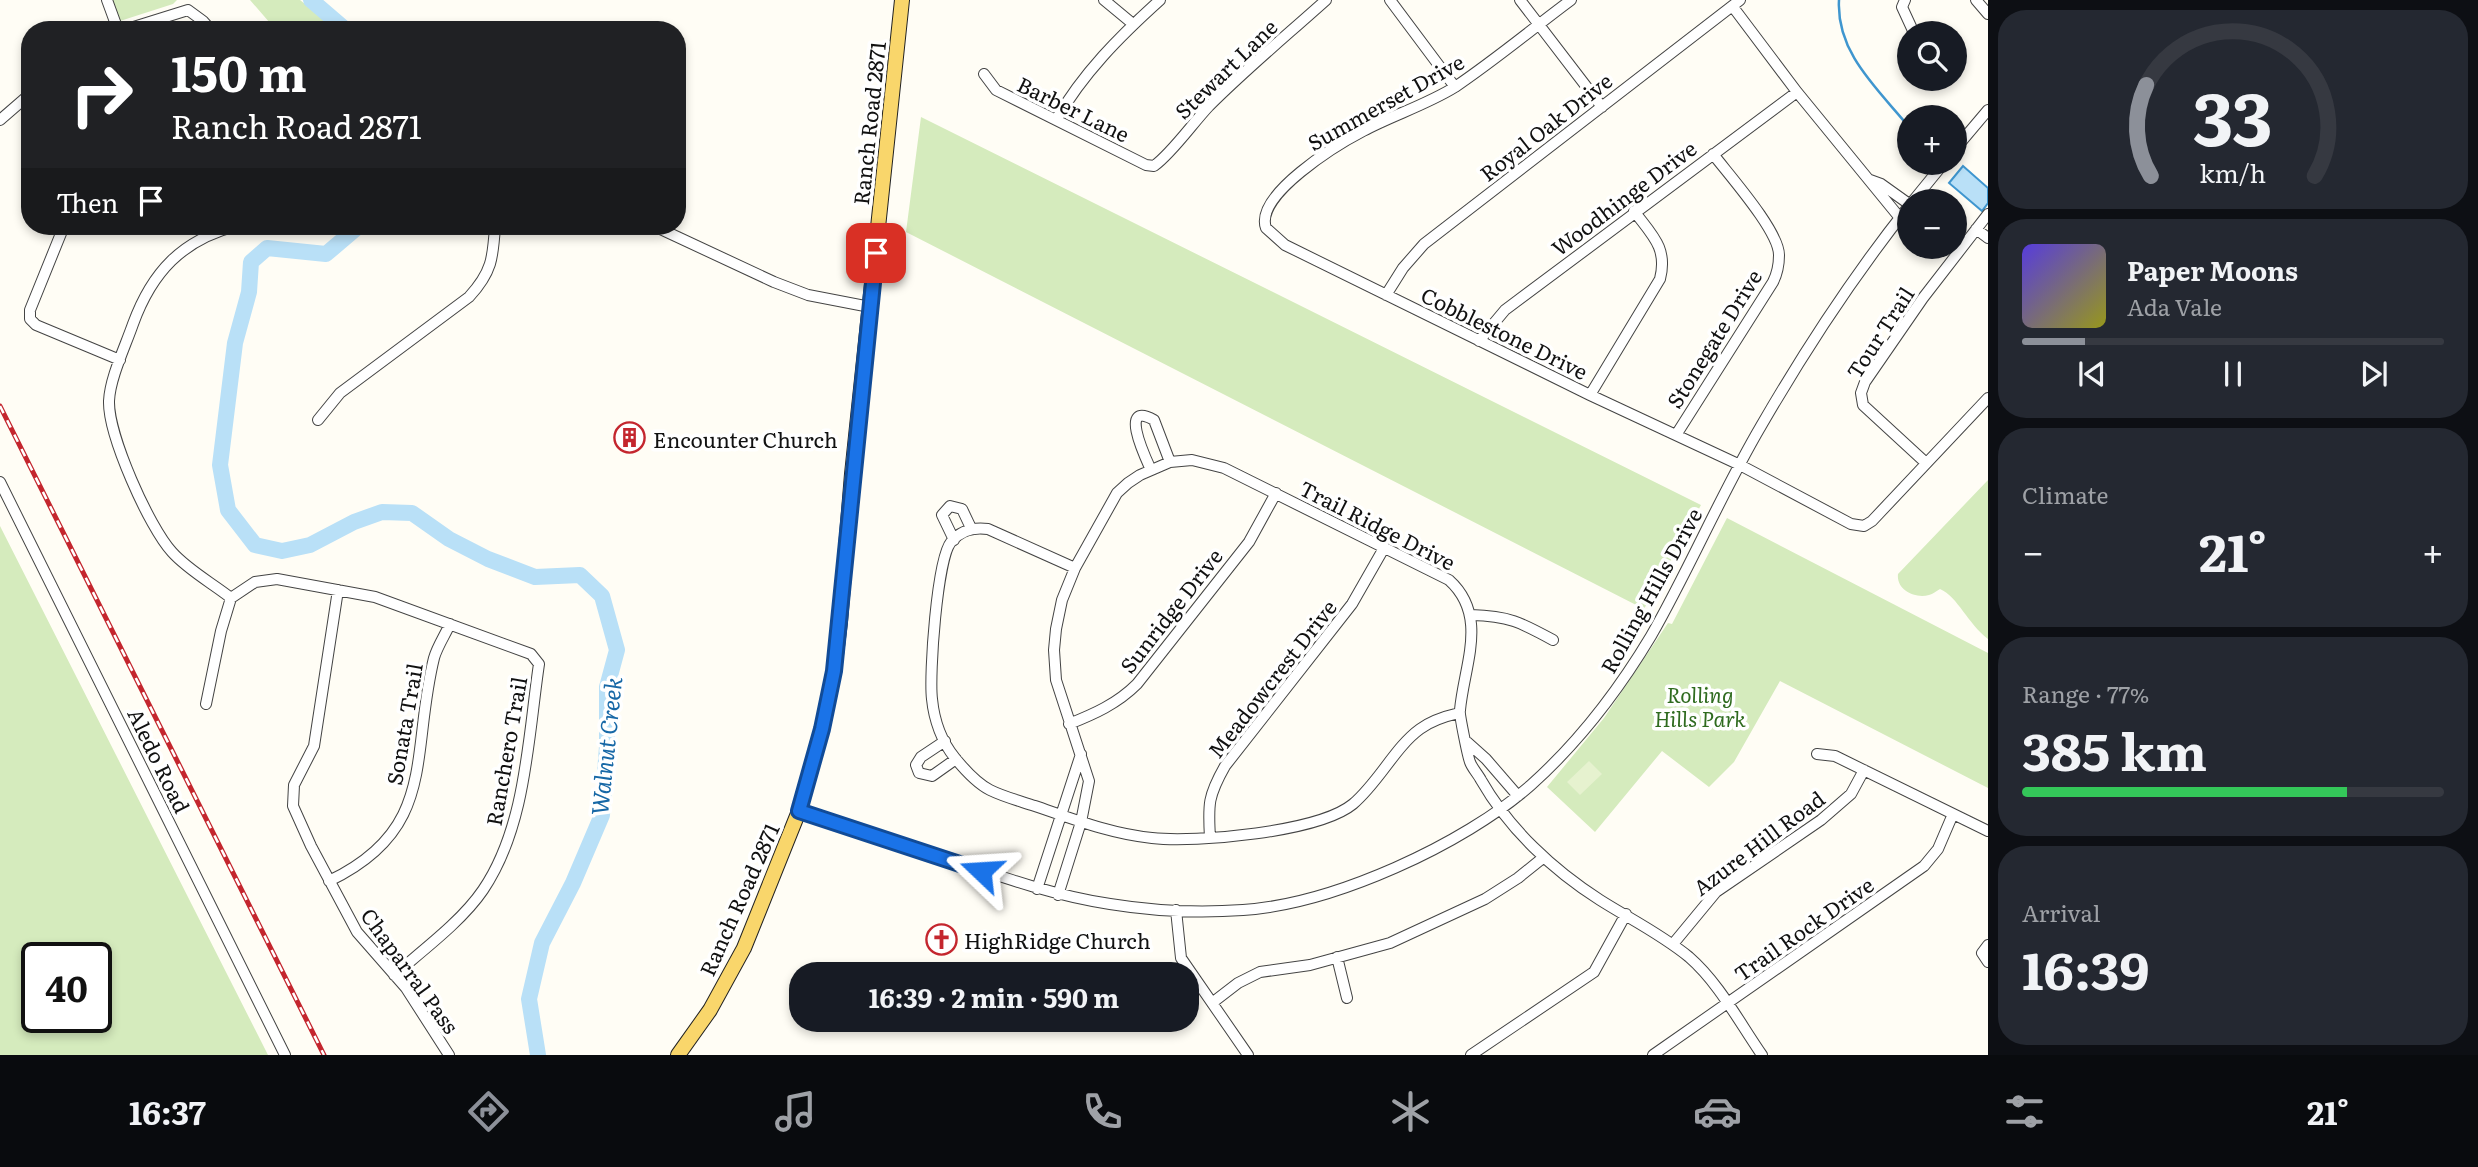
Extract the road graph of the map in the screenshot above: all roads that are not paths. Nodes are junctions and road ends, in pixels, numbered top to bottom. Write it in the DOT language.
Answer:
graph roads {
  1 [pos="107,0"];
  2 [pos="902,0"];
  3 [pos="1104,0"];
  4 [pos="1160,0"];
  5 [pos="1326,0"];
  6 [pos="1390,0"];
  7 [pos="1520,0"];
  8 [pos="1571,0"];
  9 [pos="1905,0"];
  10 [pos="1976,0"];
  11 [pos="1736,4"];
  12 [pos="1988,14"];
  13 [pos="115,21"];
  14 [pos="153,21"];
  15 [pos="203,21"];
  16 [pos="1908,21"];
  17 [pos="1133,24"];
  18 [pos="1538,24"];
  19 [pos="984,74"];
  20 [pos="1455,87"];
  21 [pos="1797,92"];
  22 [pos="21,102"];
  23 [pos="1602,107"];
  24 [pos="1988,110"];
  25 [pos="0,120"];
  26 [pos="1056,120"];
  27 [pos="1967,135"];
  28 [pos="1713,154"];
  29 [pos="1154,166"];
  30 [pos="1934,175"];
  31 [pos="1870,180"];
  32 [pos="1922,189"];
  33 [pos="1897,195"];
  34 [pos="1634,211"];
  35 [pos="1897,215"];
  36 [pos="1988,215"];
  37 [pos="1264,221"];
  38 [pos="1897,222"];
  39 [pos="1976,229"];
  40 [pos="60,235"];
  41 [pos="208,235"];
  42 [pos="494,235"];
  43 [pos="673,235"];
  44 [pos="1988,237"];
  45 [pos="1386,295"];
  46 [pos="870,307"];
  47 [pos="1479,341"];
  48 [pos="120,360"];
  49 [pos="1590,395"];
  50 [pos="1988,398"];
  51 [pos="318,420"];
  52 [pos="1675,435"];
  53 [pos="1170,462"];
  54 [pos="1926,463"];
  55 [pos="1740,465"];
  56 [pos="1151,470"];
  57 [pos="0,482"];
  58 [pos="1276,493"];
  59 [pos="971,528"];
  60 [pos="954,540"];
  61 [pos="1384,548"];
  62 [pos="1075,568"];
  63 [pos="338,590"];
  64 [pos="231,598"];
  65 [pos="1471,615"];
  66 [pos="450,624"];
  67 [pos="1553,640"];
  68 [pos="206,704"];
  69 [pos="1459,713"];
  70 [pos="1069,724"];
  71 [pos="945,741"];
  72 [pos="1467,742"];
  73 [pos="1081,754"];
  74 [pos="1817,754"];
  75 [pos="956,759"];
  76 [pos="1864,770"];
  77 [pos="1518,796"];
  78 [pos="1501,808"];
  79 [pos="799,811"];
  80 [pos="1953,814"];
  81 [pos="1060,815"];
  82 [pos="1081,822"];
  83 [pos="1988,831"];
  84 [pos="1210,838"];
  85 [pos="1544,857"];
  86 [pos="329,881"];
  87 [pos="1037,889"];
  88 [pos="1058,895"];
  89 [pos="1176,910"];
  90 [pos="1626,914"];
  91 [pos="1673,944"];
  92 [pos="1988,945"];
  93 [pos="1337,957"];
  94 [pos="1988,962"];
  95 [pos="394,975"];
  96 [pos="1347,998"];
  97 [pos="1212,1003"];
  98 [pos="1727,1004"];
  99 [pos="285,1055"];
  100 [pos="449,1055"];
  101 [pos="678,1055"];
  102 [pos="1248,1055"];
  103 [pos="1471,1055"];
  104 [pos="1653,1055"];
  105 [pos="1762,1055"];
  1 -- 13 [label="street"];
  2 -- 46 [label="main road, Ranch Road 2871"];
  3 -- 17 [label="street"];
  4 -- 17 [label="street"];
  5 -- 29 [label="street, Stewart Lane"];
  6 -- 20 [label="street"];
  7 -- 18 [label="street"];
  8 -- 18 [label="street, Summerset Drive"];
  9 -- 16 [label="street"];
  10 -- 12 [label="street"];
  11 -- 21 [label="street"];
  11 -- 23 [label="street, Royal Oak Drive"];
  14 -- 15 [label="street"];
  17 -- 26 [label="street"];
  18 -- 20 [label="street, Summerset Drive"];
  18 -- 23 [label="street"];
  19 -- 26 [label="street, Barber Lane"];
  20 -- 37 [label="street, Summerset Drive"];
  21 -- 28 [label="street, Woodhinge Drive"];
  21 -- 31 [label="street"];
  22 -- 25 [label="street"];
  23 -- 45 [label="street, Royal Oak Drive"];
  24 -- 27 [label="street"];
  26 -- 29 [label="street, Barber Lane"];
  28 -- 34 [label="street, Woodhinge Drive"];
  28 -- 52 [label="street, Stonegate Drive"];
  30 -- 32 [label="street, Rolling Hills Drive"];
  31 -- 33 [label="street"];
  31 -- 35 [label="street"];
  34 -- 47 [label="street, Woodhinge Drive"];
  34 -- 49 [label="street"];
  36 -- 39 [label="street, Tour Trail"];
  37 -- 45 [label="street, Cobblestone Drive"];
  38 -- 55 [label="street, Rolling Hills Drive"];
  39 -- 44 [label="street"];
  39 -- 54 [label="street, Tour Trail"];
  40 -- 48 [label="street"];
  41 -- 48 [label="street"];
  42 -- 51 [label="street"];
  43 -- 46 [label="street"];
  45 -- 47 [label="street, Cobblestone Drive"];
  46 -- 79 [label="main road, Ranch Road 2871"];
  47 -- 49 [label="street, Cobblestone Drive"];
  48 -- 64 [label="street"];
  49 -- 52 [label="street, Cobblestone Drive"];
  50 -- 54 [label="street"];
  52 -- 55 [label="street, Cobblestone Drive"];
  53 -- 56 [label="street, Trail Ridge Drive"];
  53 -- 56 [label="street"];
  53 -- 58 [label="street, Trail Ridge Drive"];
  54 -- 55 [label="street, Cobblestone Drive"];
  55 -- 77 [label="street, Rolling Hills Drive"];
  56 -- 62 [label="street, Trail Ridge Drive"];
  57 -- 99 [label="street, Aledo Road"];
  58 -- 61 [label="street, Trail Ridge Drive"];
  58 -- 70 [label="street, Sunridge Drive"];
  59 -- 60 [label="street"];
  59 -- 60 [label="street"];
  59 -- 62 [label="street"];
  60 -- 71 [label="street"];
  61 -- 65 [label="street, Trail Ridge Drive"];
  61 -- 84 [label="street, Meadowcrest Drive"];
  62 -- 70 [label="street, Trail Ridge Drive"];
  63 -- 64 [label="street, Ranchero Trail"];
  63 -- 66 [label="street, Ranchero Trail"];
  63 -- 86 [label="street, Chaparral Pass"];
  64 -- 68 [label="street"];
  65 -- 67 [label="street"];
  65 -- 69 [label="street"];
  66 -- 86 [label="street, Sonata Trail"];
  66 -- 95 [label="street, Ranchero Trail"];
  69 -- 72 [label="street"];
  69 -- 84 [label="street"];
  70 -- 73 [label="street, Trail Ridge Drive"];
  71 -- 75 [label="street"];
  71 -- 75 [label="street"];
  72 -- 77 [label="street"];
  72 -- 78 [label="street"];
  73 -- 81 [label="street"];
  73 -- 82 [label="street, Trail Ridge Drive"];
  74 -- 76 [label="street"];
  75 -- 81 [label="street"];
  76 -- 80 [label="street"];
  76 -- 91 [label="street, Azure Hill Road"];
  77 -- 78 [label="street, Rolling Hills Drive"];
  78 -- 85 [label="street"];
  78 -- 89 [label="street, Rolling Hills Drive"];
  79 -- 87 [label="street, Rolling Hills Drive"];
  79 -- 101 [label="main road, Ranch Road 2871"];
  80 -- 83 [label="street"];
  80 -- 98 [label="street, Trail Rock Drive"];
  81 -- 82 [label="street"];
  81 -- 87 [label="street"];
  82 -- 84 [label="street"];
  82 -- 88 [label="street, Trail Ridge Drive"];
  85 -- 90 [label="street"];
  85 -- 93 [label="street"];
  86 -- 95 [label="street, Chaparral Pass"];
  87 -- 88 [label="street, Rolling Hills Drive"];
  88 -- 89 [label="street, Rolling Hills Drive"];
  89 -- 97 [label="street"];
  90 -- 91 [label="street"];
  90 -- 103 [label="street"];
  91 -- 98 [label="street"];
  92 -- 94 [label="street"];
  93 -- 96 [label="street"];
  93 -- 97 [label="street"];
  95 -- 100 [label="street, Chaparral Pass"];
  97 -- 102 [label="street"];
  98 -- 104 [label="street, Trail Rock Drive"];
  98 -- 105 [label="street"];
}
